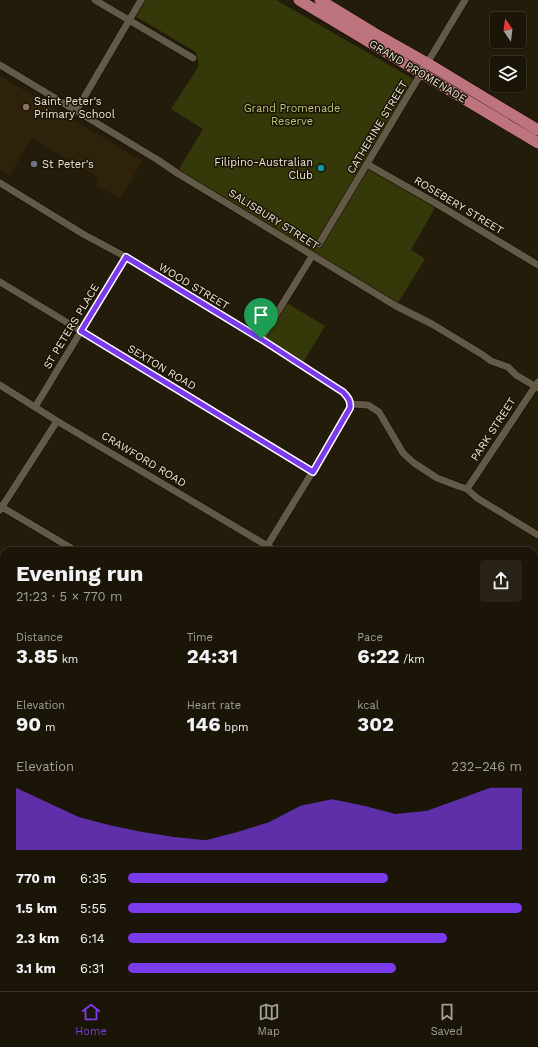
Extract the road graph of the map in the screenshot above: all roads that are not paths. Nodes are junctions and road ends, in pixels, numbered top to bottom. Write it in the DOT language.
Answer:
graph roads {
  1 [pos="95,0"];
  2 [pos="141,0"];
  3 [pos="299,0"];
  4 [pos="320,0"];
  5 [pos="465,0"];
  6 [pos="129,20"];
  7 [pos="194,58"];
  8 [pos="427,63"];
  9 [pos="0,65"];
  10 [pos="421,73"];
  11 [pos="76,112"];
  12 [pos="538,130"];
  13 [pos="538,143"];
  14 [pos="367,164"];
  15 [pos="0,183"];
  16 [pos="319,244"];
  17 [pos="312,256"];
  18 [pos="126,257"];
  19 [pos="538,265"];
  20 [pos="0,282"];
  21 [pos="81,331"];
  22 [pos="261,339"];
  23 [pos="0,385"];
  24 [pos="537,385"];
  25 [pos="351,404"];
  26 [pos="34,407"];
  27 [pos="57,420"];
  28 [pos="313,472"];
  29 [pos="467,489"];
  30 [pos="1,508"];
  31 [pos="538,535"];
  32 [pos="69,547"];
  33 [pos="264,547"];
  34 [pos="267,547"];
  1 -- 6 [label="street"];
  2 -- 6 [label="street"];
  3 -- 10 [label="main road, GRAND PROMENADE"];
  4 -- 8 [label="main road, GRAND PROMENADE"];
  5 -- 8 [label="street, CATHERINE STREET"];
  6 -- 7 [label="street"];
  6 -- 11 [label="street"];
  8 -- 10 [label="street, CATHERINE STREET"];
  8 -- 12 [label="main road, GRAND PROMENADE"];
  9 -- 11 [label="street, SALISBURY STREET"];
  10 -- 13 [label="main road, GRAND PROMENADE"];
  10 -- 14 [label="street, CATHERINE STREET"];
  11 -- 17 [label="street, SALISBURY STREET"];
  14 -- 16 [label="street, CATHERINE STREET"];
  14 -- 19 [label="street, ROSEBERY STREET"];
  15 -- 18 [label="street, WOOD STREET"];
  17 -- 22 [label="street"];
  17 -- 24 [label="street, SALISBURY STREET"];
  18 -- 21 [label="street, ST PETERS PLACE"];
  18 -- 22 [label="street, WOOD STREET"];
  20 -- 21 [label="street, SEXTON ROAD"];
  21 -- 26 [label="street, ST PETERS PLACE"];
  21 -- 28 [label="street, SEXTON ROAD"];
  22 -- 25 [label="street, WOOD STREET"];
  23 -- 26 [label="street, CRAWFORD ROAD"];
  24 -- 29 [label="street, PARK STREET"];
  25 -- 28 [label="street"];
  25 -- 29 [label="street"];
  26 -- 27 [label="street, CRAWFORD ROAD"];
  27 -- 30 [label="street"];
  27 -- 33 [label="street, CRAWFORD ROAD"];
  28 -- 34 [label="street"];
  29 -- 31 [label="street"];
  30 -- 32 [label="street"];
}
